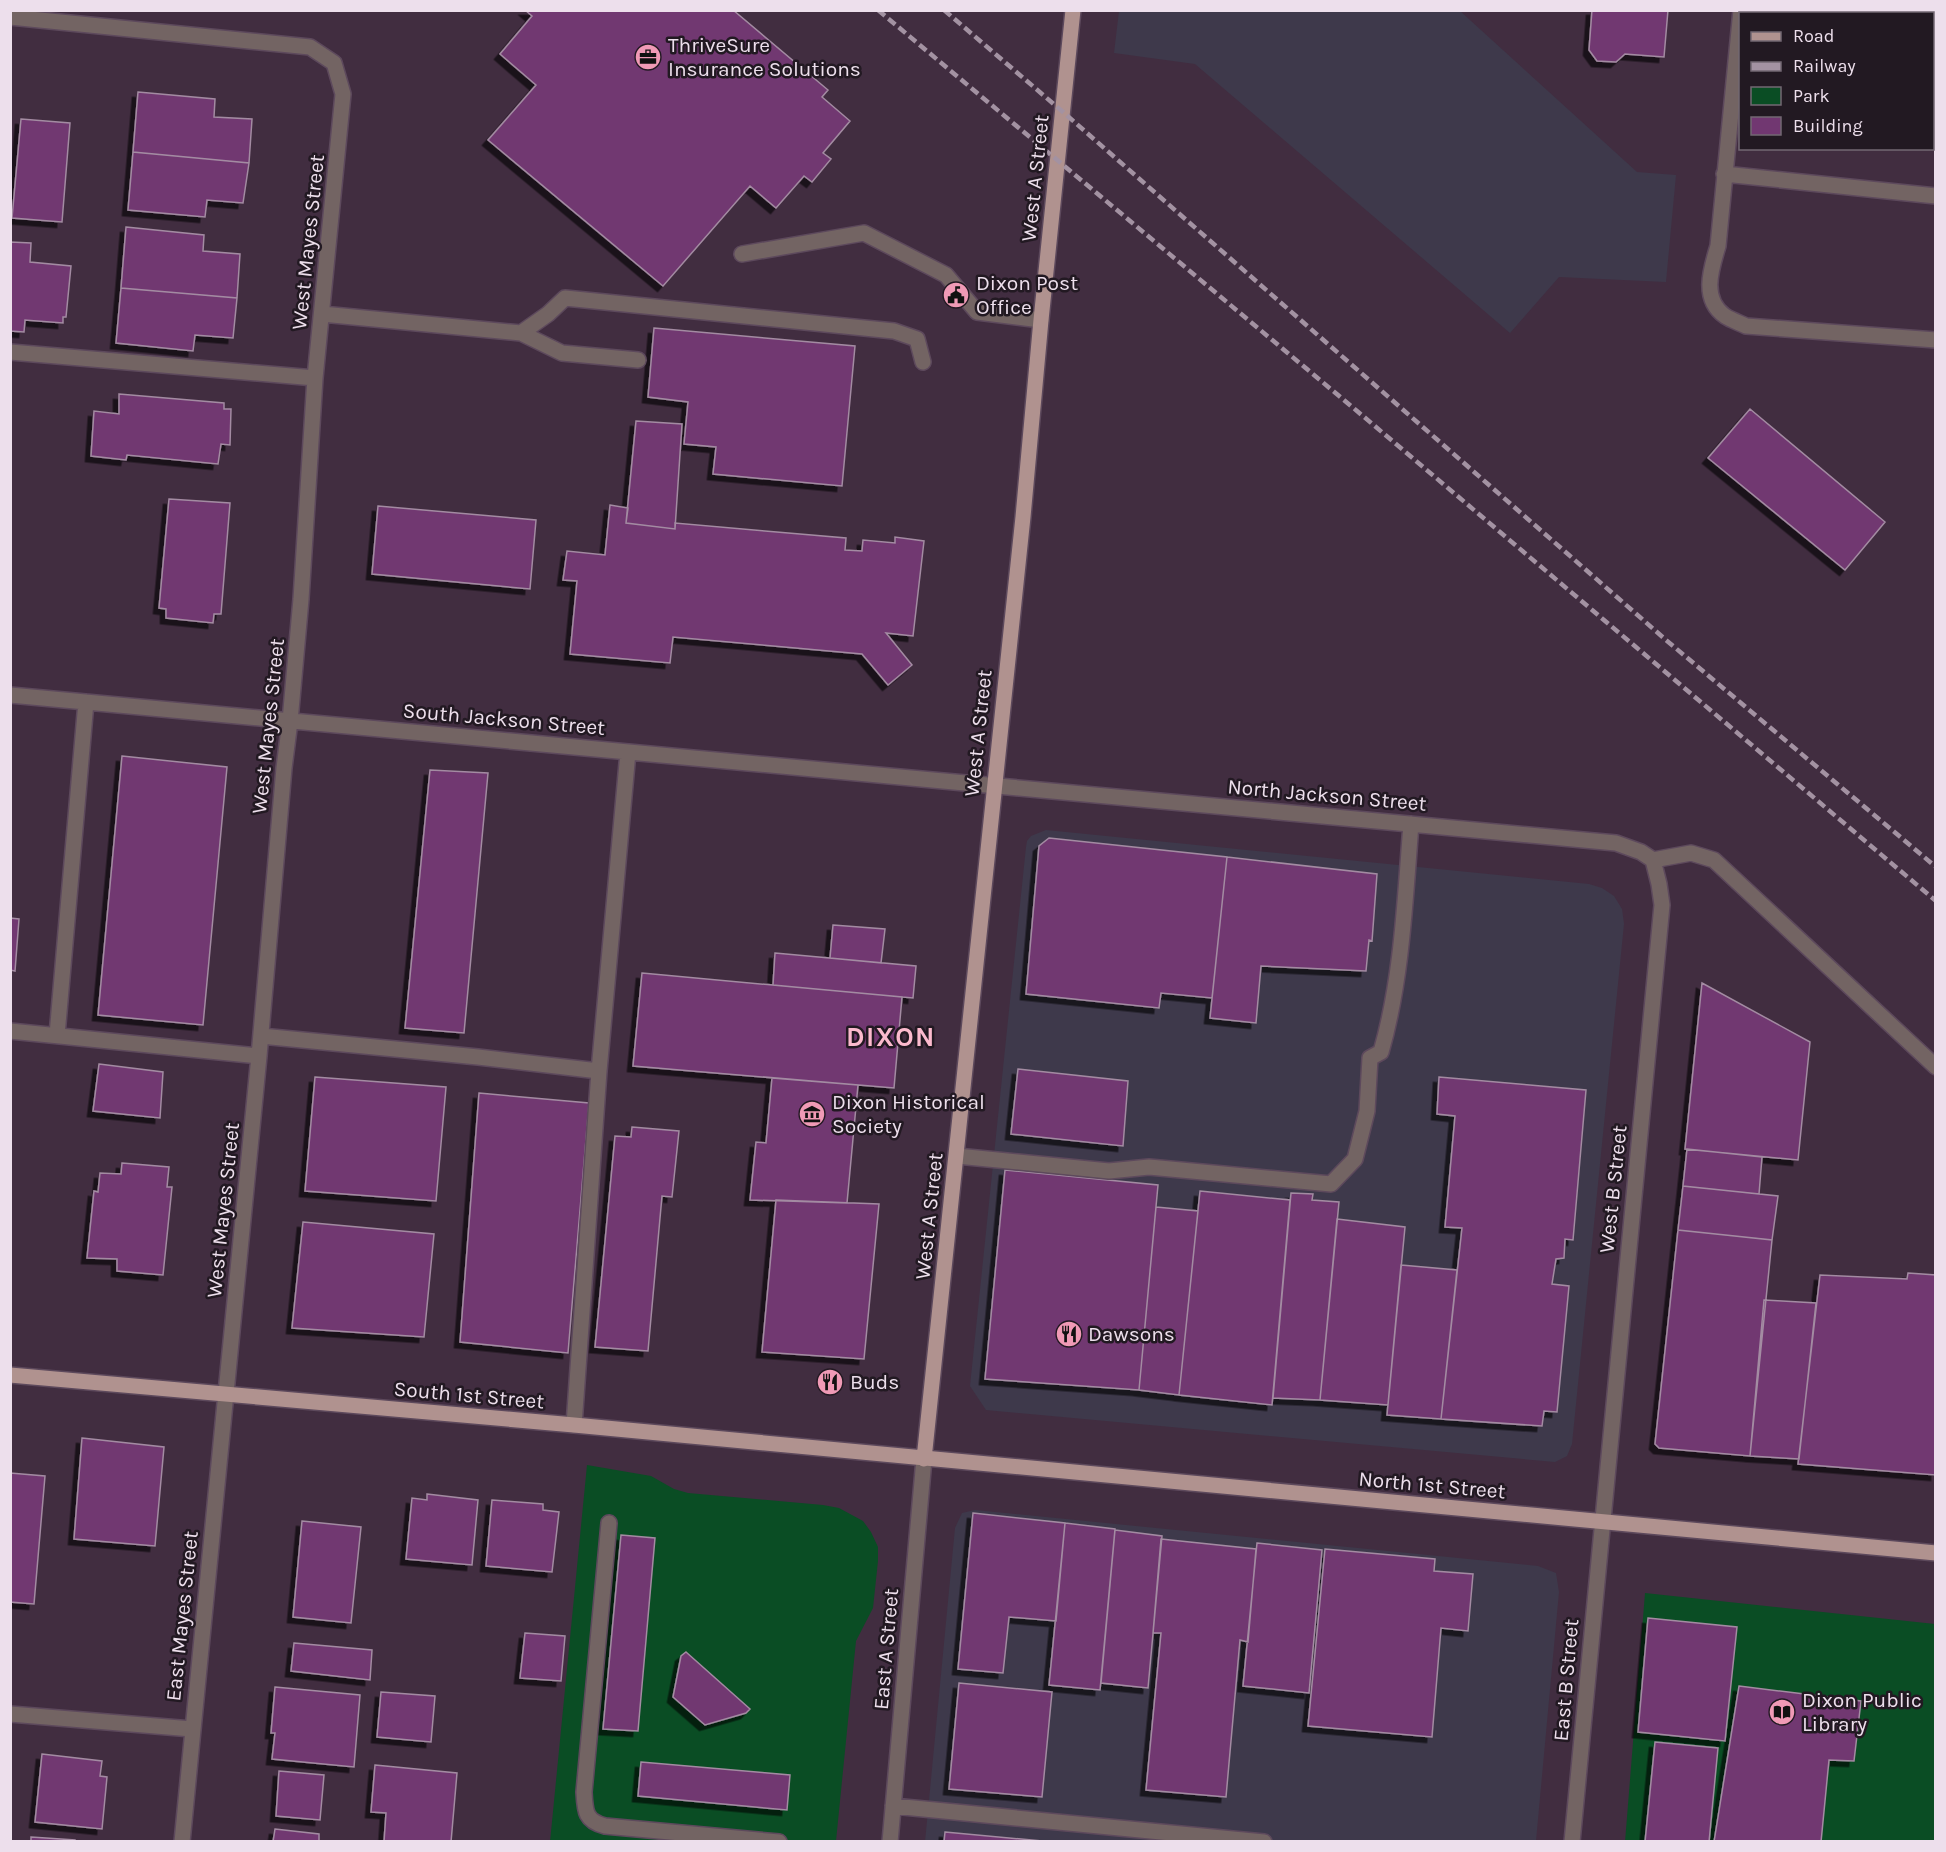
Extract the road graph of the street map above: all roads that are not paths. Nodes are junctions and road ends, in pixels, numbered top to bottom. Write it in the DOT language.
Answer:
graph roads {
  1 [pos="1073,10"];
  2 [pos="10,17"];
  3 [pos="1739,29"];
  4 [pos="1724,174"];
  5 [pos="1935,196"];
  6 [pos="742,254"];
  7 [pos="322,314"];
  8 [pos="1041,320"];
  9 [pos="520,333"];
  10 [pos="1935,340"];
  11 [pos="10,352"];
  12 [pos="638,360"];
  13 [pos="923,362"];
  14 [pos="315,378"];
  15 [pos="10,695"];
  16 [pos="86,702"];
  17 [pos="290,721"];
  18 [pos="628,752"];
  19 [pos="993,785"];
  20 [pos="1411,824"];
  21 [pos="1653,860"];
  22 [pos="10,1031"];
  23 [pos="57,1035"];
  24 [pos="261,1036"];
  25 [pos="259,1056"];
  26 [pos="1935,1067"];
  27 [pos="599,1071"];
  28 [pos="957,1155"];
  29 [pos="10,1375"];
  30 [pos="225,1395"];
  31 [pos="574,1425"];
  32 [pos="924,1459"];
  33 [pos="1602,1522"];
  34 [pos="609,1523"];
  35 [pos="1935,1553"];
  36 [pos="10,1714"];
  37 [pos="192,1729"];
  38 [pos="893,1806"];
  39 [pos="182,1842"];
  40 [pos="779,1842"];
  41 [pos="890,1842"];
  42 [pos="1264,1842"];
  43 [pos="1572,1842"];
  1 -- 8 [label="main road, West A Street"];
  2 -- 7 [label="street, West Mayes Street"];
  3 -- 4 [label="street"];
  4 -- 5 [label="street"];
  4 -- 10 [label="street"];
  6 -- 8 [label="street"];
  7 -- 9 [label="street"];
  7 -- 14 [label="street, West Mayes Street"];
  8 -- 19 [label="main road, West A Street"];
  9 -- 12 [label="street"];
  9 -- 13 [label="street"];
  11 -- 14 [label="street"];
  14 -- 17 [label="street, West Mayes Street"];
  15 -- 16 [label="street, South Jackson Street"];
  16 -- 17 [label="street, South Jackson Street"];
  16 -- 23 [label="street"];
  17 -- 18 [label="street, South Jackson Street"];
  17 -- 24 [label="street, West Mayes Street"];
  18 -- 19 [label="street, South Jackson Street"];
  18 -- 27 [label="street"];
  19 -- 20 [label="street, North Jackson Street"];
  19 -- 28 [label="main road, West A Street"];
  20 -- 21 [label="street, North Jackson Street"];
  20 -- 28 [label="street"];
  21 -- 26 [label="street"];
  21 -- 33 [label="street, West B Street"];
  22 -- 23 [label="street"];
  23 -- 25 [label="street"];
  24 -- 25 [label="street, West Mayes Street"];
  24 -- 27 [label="street"];
  25 -- 30 [label="street, West Mayes Street"];
  27 -- 31 [label="street"];
  28 -- 32 [label="main road, West A Street"];
  29 -- 30 [label="main road, South 1st Street"];
  30 -- 31 [label="main road, South 1st Street"];
  30 -- 37 [label="street, East Mayes Street"];
  31 -- 32 [label="main road, South 1st Street"];
  32 -- 33 [label="main road, North 1st Street"];
  32 -- 38 [label="street, East A Street"];
  33 -- 35 [label="main road, North 1st Street"];
  33 -- 43 [label="street, East B Street"];
  34 -- 40 [label="street"];
  36 -- 37 [label="street"];
  37 -- 39 [label="street, East Mayes Street"];
  38 -- 41 [label="street, East A Street"];
  38 -- 42 [label="street"];
}
